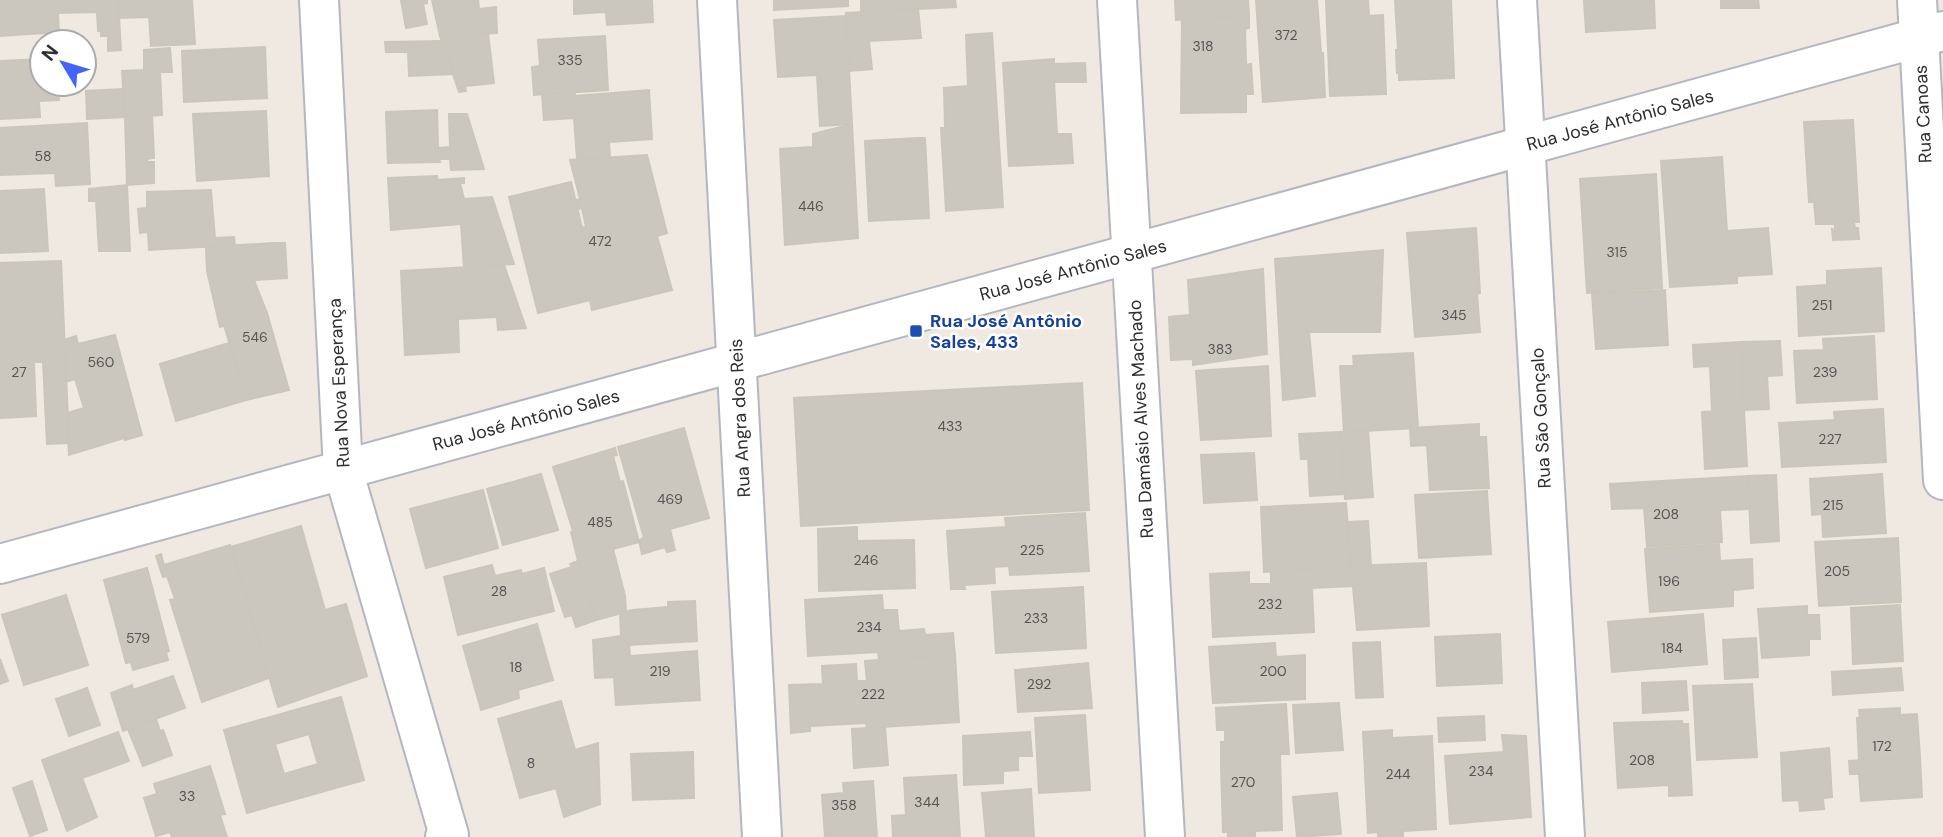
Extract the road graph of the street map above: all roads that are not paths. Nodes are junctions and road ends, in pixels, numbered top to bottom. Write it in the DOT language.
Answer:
graph roads {
  1 [pos="319,0"];
  2 [pos="717,0"];
  3 [pos="1116,0"];
  4 [pos="1517,0"];
  5 [pos="1926,23"];
  6 [pos="1525,146"];
  7 [pos="1131,254"];
  8 [pos="737,362"];
  9 [pos="342,470"];
  10 [pos="1943,480"];
  11 [pos="0,564"];
  12 [pos="447,836"];
  13 [pos="762,837"];
  14 [pos="1165,837"];
  15 [pos="1565,837"];
  1 -- 9 [label="street, Rua Nova Esperança"];
  2 -- 8 [label="street, Rua Angra dos Reis"];
  3 -- 7 [label="street, Rua Damásio Alves Machado"];
  4 -- 6 [label="street, Rua São Gonçalo"];
  5 -- 6 [label="street, Rua José Antônio Sales"];
  5 -- 10 [label="street, Rua Canoas"];
  6 -- 7 [label="street, Rua José Antônio Sales"];
  6 -- 15 [label="street, Rua São Gonçalo"];
  7 -- 8 [label="street, Rua José Antônio Sales"];
  7 -- 14 [label="street, Rua Damásio Alves Machado"];
  8 -- 9 [label="street, Rua José Antônio Sales"];
  8 -- 13 [label="street, Rua Angra dos Reis"];
  9 -- 11 [label="street, Rua José Antônio Sales"];
  9 -- 12 [label="street, Rua Nova Esperança"];
}
